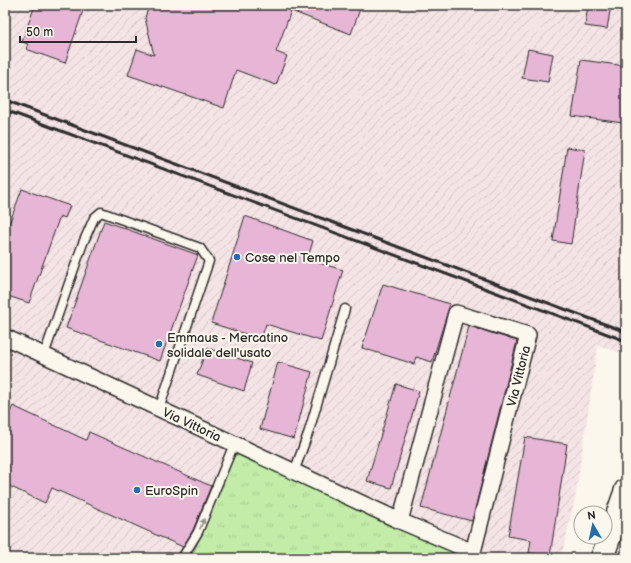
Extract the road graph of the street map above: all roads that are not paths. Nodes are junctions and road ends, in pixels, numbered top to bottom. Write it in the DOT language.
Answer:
graph roads {
  1 [pos="345,309"];
  2 [pos="5,337"];
  3 [pos="44,355"];
  4 [pos="159,409"];
  5 [pos="234,444"];
  6 [pos="294,472"];
  7 [pos="626,490"];
  8 [pos="400,521"];
  9 [pos="182,558"];
  10 [pos="602,558"];
  1 -- 6 [label="lane"];
  2 -- 3 [label="street, Via Vittoria"];
  3 -- 4 [label="street, Via Vittoria"];
  3 -- 4 [label="lane"];
  4 -- 5 [label="street, Via Vittoria"];
  5 -- 6 [label="street, Via Vittoria"];
  9 -- 5 [label="lane, one-way"];
  6 -- 8 [label="street, Via Vittoria"];
  7 -- 10 [label="main road"];
  8 -- 8 [label="street, Via Vittoria"];
}
